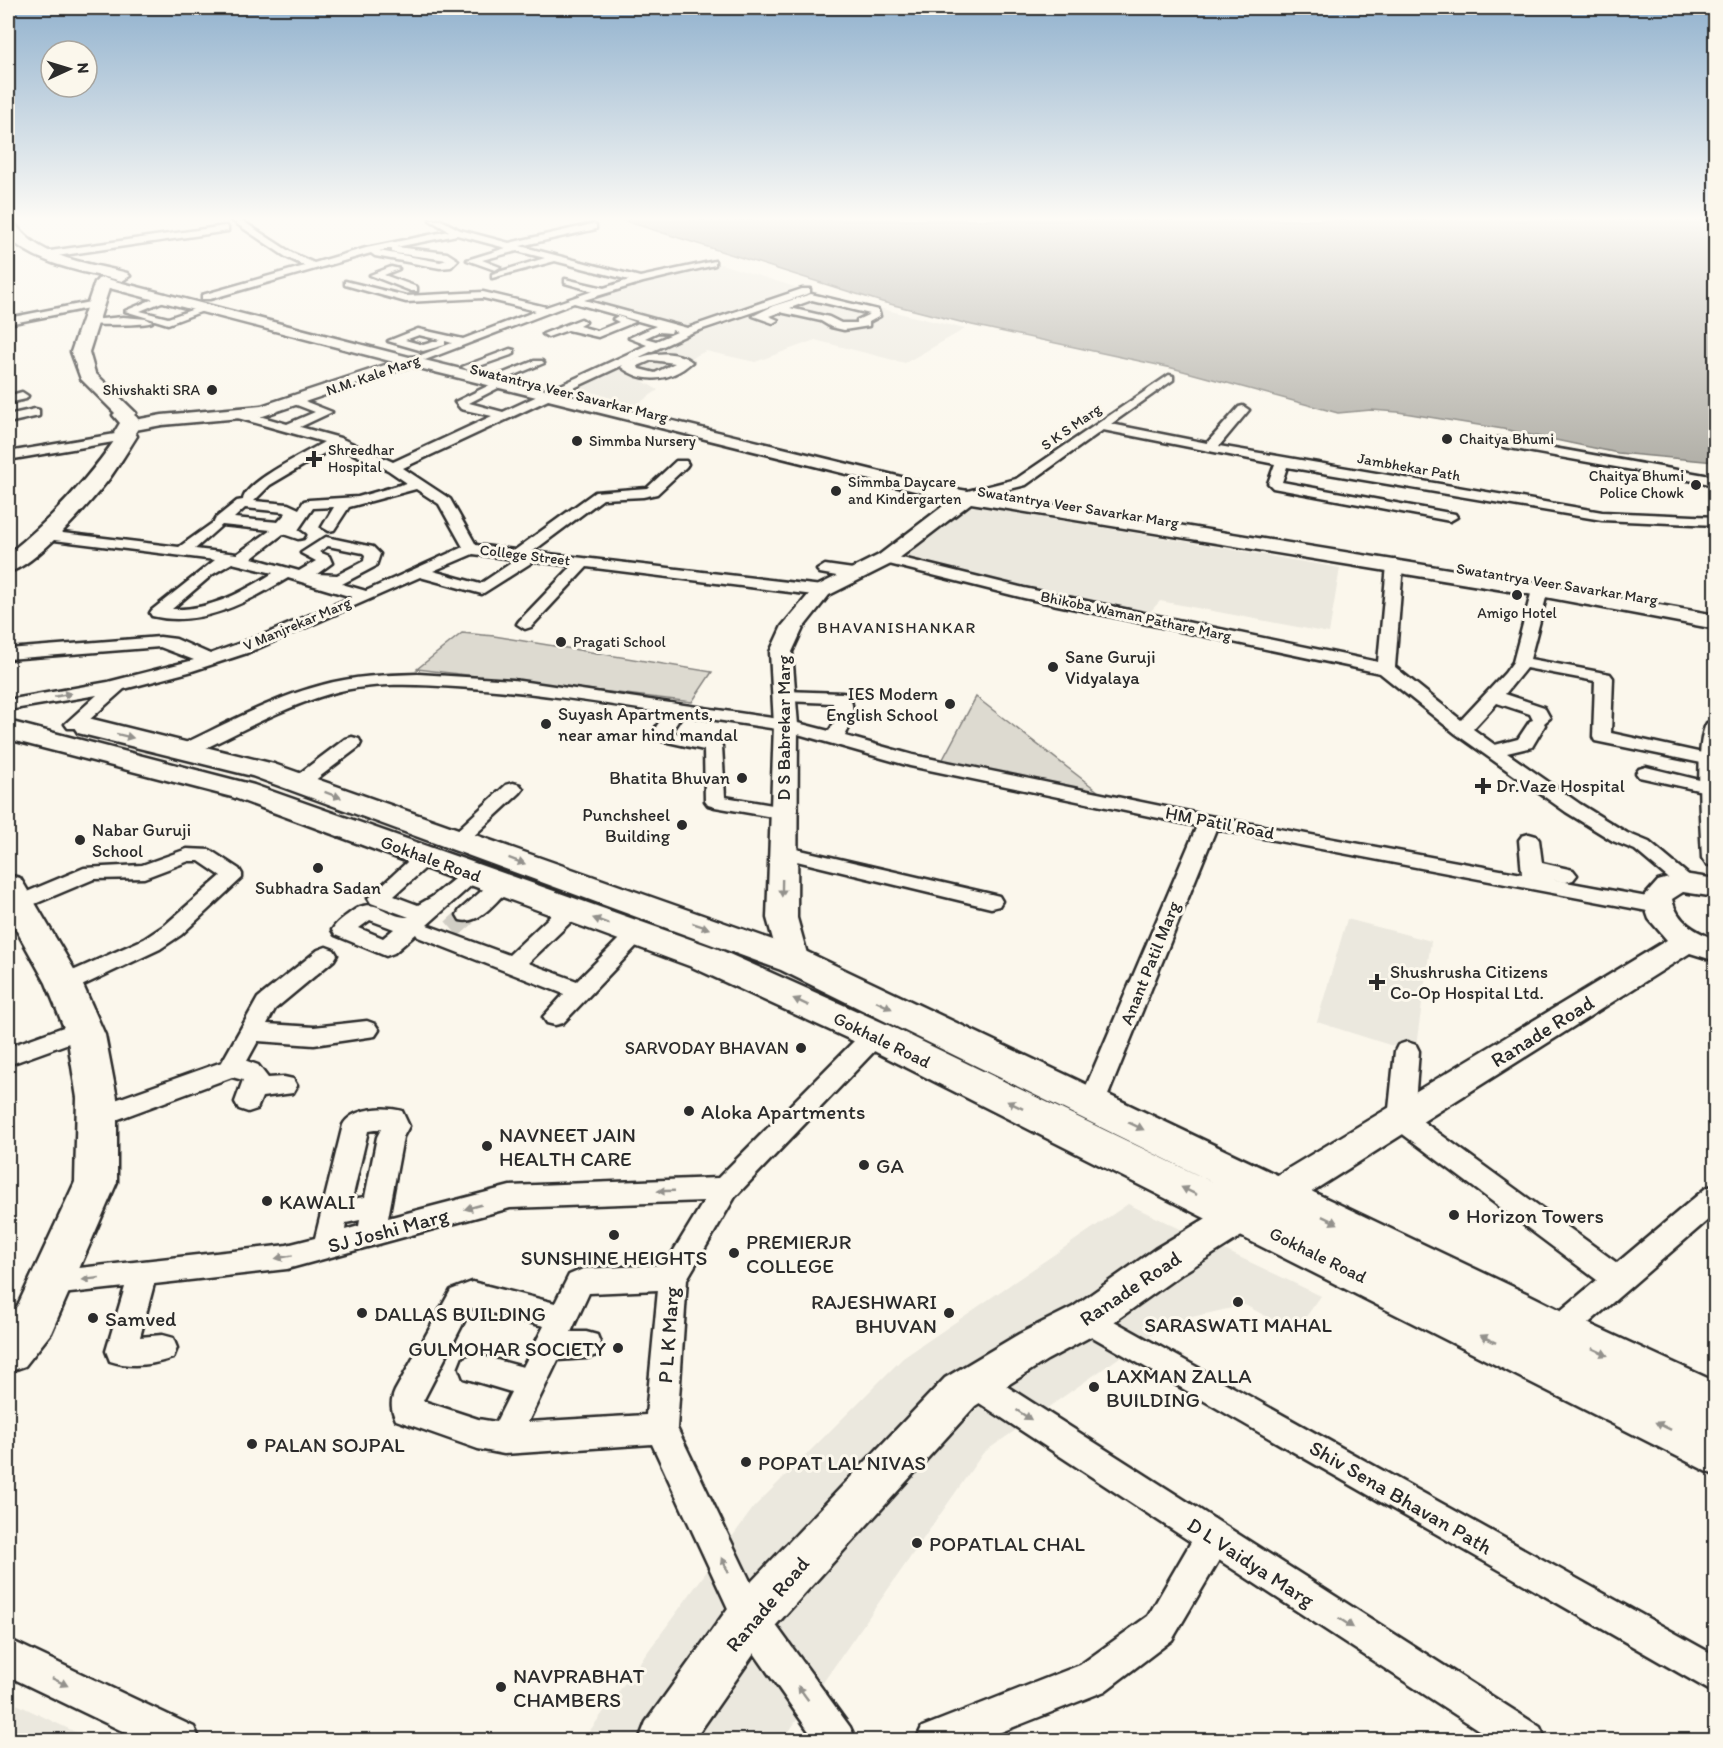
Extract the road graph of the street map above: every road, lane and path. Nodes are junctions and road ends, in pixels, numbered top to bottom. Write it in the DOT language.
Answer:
graph roads {
  1 [pos="152,302"];
  2 [pos="175,302"];
  3 [pos="190,302"];
  4 [pos="214,302"];
  5 [pos="511,302"];
  6 [pos="569,302"];
  7 [pos="595,302"];
  8 [pos="775,302"];
  9 [pos="797,302"];
  10 [pos="827,302"];
  11 [pos="831,302"];
  12 [pos="95,304"];
  13 [pos="765,305"];
  14 [pos="202,306"];
  15 [pos="849,306"];
  16 [pos="779,308"];
  17 [pos="52,309"];
  18 [pos="547,310"];
  19 [pos="797,312"];
  20 [pos="19,313"];
  21 [pos="605,313"];
  22 [pos="819,317"];
  23 [pos="773,320"];
  24 [pos="8,321"];
  25 [pos="91,323"];
  26 [pos="163,323"];
  27 [pos="568,327"];
  28 [pos="440,331"];
  29 [pos="670,331"];
  30 [pos="687,331"];
  31 [pos="476,333"];
  32 [pos="548,334"];
  33 [pos="452,339"];
  34 [pos="615,345"];
  35 [pos="655,346"];
  36 [pos="510,352"];
  37 [pos="411,353"];
  38 [pos="638,358"];
  39 [pos="538,363"];
  40 [pos="654,365"];
  41 [pos="468,368"];
  42 [pos="672,369"];
  43 [pos="1168,378"];
  44 [pos="501,380"];
  45 [pos="553,394"];
  46 [pos="22,396"];
  47 [pos="8,400"];
  48 [pos="296,402"];
  49 [pos="1243,410"];
  50 [pos="35,412"];
  51 [pos="238,414"];
  52 [pos="505,416"];
  53 [pos="8,420"];
  54 [pos="132,423"];
  55 [pos="1100,426"];
  56 [pos="287,428"];
  57 [pos="8,429"];
  58 [pos="334,441"];
  59 [pos="1498,442"];
  60 [pos="1210,448"];
  61 [pos="8,456"];
  62 [pos="1282,462"];
  63 [pos="681,464"];
  64 [pos="393,467"];
  65 [pos="1716,481"];
  66 [pos="418,484"];
  67 [pos="976,494"];
  68 [pos="1012,494"];
  69 [pos="249,498"];
  70 [pos="344,503"];
  71 [pos="1450,517"];
  72 [pos="1716,520"];
  73 [pos="215,526"];
  74 [pos="328,526"];
  75 [pos="291,533"];
  76 [pos="46,535"];
  77 [pos="260,537"];
  78 [pos="186,549"];
  79 [pos="471,549"];
  80 [pos="231,556"];
  81 [pos="522,559"];
  82 [pos="886,559"];
  83 [pos="497,561"];
  84 [pos="584,562"];
  85 [pos="8,564"];
  86 [pos="1395,565"];
  87 [pos="475,566"];
  88 [pos="283,571"];
  89 [pos="426,574"];
  90 [pos="823,581"];
  91 [pos="1540,590"];
  92 [pos="364,595"];
  93 [pos="1716,610"];
  94 [pos="1716,622"];
  95 [pos="525,624"];
  96 [pos="8,654"];
  97 [pos="209,660"];
  98 [pos="1521,662"];
  99 [pos="1386,669"];
  100 [pos="118,684"];
  101 [pos="793,696"];
  102 [pos="1494,696"];
  103 [pos="8,706"];
  104 [pos="676,710"];
  105 [pos="786,725"];
  106 [pos="1716,728"];
  107 [pos="1462,729"];
  108 [pos="8,730"];
  109 [pos="66,733"];
  110 [pos="837,734"];
  111 [pos="352,743"];
  112 [pos="184,751"];
  113 [pos="1493,751"];
  114 [pos="8,755"];
  115 [pos="1646,773"];
  116 [pos="1701,779"];
  117 [pos="299,783"];
  118 [pos="513,789"];
  119 [pos="784,813"];
  120 [pos="1209,822"];
  121 [pos="458,840"];
  122 [pos="1532,841"];
  123 [pos="783,852"];
  124 [pos="425,857"];
  125 [pos="1715,858"];
  126 [pos="1532,874"];
  127 [pos="480,877"];
  128 [pos="1687,889"];
  129 [pos="13,895"];
  130 [pos="991,901"];
  131 [pos="570,910"];
  132 [pos="440,928"];
  133 [pos="637,934"];
  134 [pos="1701,946"];
  135 [pos="326,954"];
  136 [pos="794,961"];
  137 [pos="513,964"];
  138 [pos="64,984"];
  139 [pos="580,991"];
  140 [pos="555,1017"];
  141 [pos="83,1029"];
  142 [pos="367,1030"];
  143 [pos="252,1032"];
  144 [pos="875,1035"];
  145 [pos="1407,1051"];
  146 [pos="8,1056"];
  147 [pos="231,1068"];
  148 [pos="284,1086"];
  149 [pos="1091,1105"];
  150 [pos="96,1117"];
  151 [pos="1401,1119"];
  152 [pos="725,1189"];
  153 [pos="1716,1196"];
  154 [pos="1260,1206"];
  155 [pos="375,1207"];
  156 [pos="335,1213"];
  157 [pos="371,1234"];
  158 [pos="327,1246"];
  159 [pos="143,1273"];
  160 [pos="673,1277"];
  161 [pos="1618,1280"];
  162 [pos="26,1318"];
  163 [pos="562,1318"];
  164 [pos="1087,1319"];
  165 [pos="1557,1332"];
  166 [pos="586,1346"];
  167 [pos="548,1347"];
  168 [pos="162,1348"];
  169 [pos="475,1368"];
  170 [pos="531,1383"];
  171 [pos="975,1383"];
  172 [pos="1716,1406"];
  173 [pos="661,1429"];
  174 [pos="504,1439"];
  175 [pos="1716,1452"];
  176 [pos="1213,1537"];
  177 [pos="750,1618"];
  178 [pos="8,1657"];
  179 [pos="1716,1676"];
  180 [pos="1512,1736"];
  181 [pos="181,1740"];
  182 [pos="664,1740"];
  183 [pos="837,1740"];
  184 [pos="935,1740"];
  1 -- 26 [label="street"];
  2 -- 14 [label="main road, Swatantrya Veer Savarkar Marg"];
  3 -- 14 [label="main road, Swatantrya Veer Savarkar Marg"];
  4 -- 14 [label="street"];
  5 -- 18 [label="street"];
  6 -- 18 [label="street"];
  7 -- 21 [label="street"];
  8 -- 13 [label="street"];
  9 -- 16 [label="street"];
  10 -- 19 [label="street"];
  11 -- 15 [label="street"];
  12 -- 20 [label="street"];
  12 -- 25 [label="main road"];
  13 -- 16 [label="street"];
  13 -- 30 [label="street"];
  14 -- 26 [label="street"];
  14 -- 37 [label="main road, Swatantrya Veer Savarkar Marg"];
  15 -- 22 [label="street"];
  15 -- 22 [label="street"];
  16 -- 19 [label="street"];
  16 -- 23 [label="street"];
  17 -- 20 [label="street"];
  18 -- 31 [label="street"];
  19 -- 22 [label="street"];
  20 -- 24 [label="street"];
  21 -- 27 [label="street"];
  21 -- 27 [label="street"];
  21 -- 30 [label="street"];
  25 -- 26 [label="street"];
  25 -- 54 [label="main road"];
  27 -- 32 [label="street"];
  28 -- 31 [label="street"];
  29 -- 35 [label="street"];
  30 -- 35 [label="street"];
  31 -- 33 [label="street"];
  31 -- 37 [label="street, N.M. Kale Marg"];
  33 -- 37 [label="street"];
  33 -- 37 [label="street"];
  34 -- 35 [label="street"];
  34 -- 38 [label="street"];
  34 -- 45 [label="street"];
  35 -- 38 [label="street"];
  36 -- 41 [label="street"];
  37 -- 41 [label="main road, Swatantrya Veer Savarkar Marg"];
  37 -- 44 [label="main road, Swatantrya Veer Savarkar Marg"];
  37 -- 48 [label="main road, N.M. Kale Marg"];
  38 -- 42 [label="street"];
  38 -- 42 [label="street"];
  39 -- 44 [label="street"];
  40 -- 42 [label="street"];
  41 -- 44 [label="main road, Swatantrya Veer Savarkar Marg"];
  43 -- 55 [label="street, S K S Marg"];
  44 -- 45 [label="main road, Swatantrya Veer Savarkar Marg"];
  44 -- 52 [label="street"];
  45 -- 52 [label="street"];
  45 -- 67 [label="main road, Swatantrya Veer Savarkar Marg"];
  46 -- 47 [label="street"];
  48 -- 51 [label="main road, N.M. Kale Marg"];
  48 -- 56 [label="street"];
  49 -- 60 [label="street"];
  50 -- 53 [label="street"];
  51 -- 54 [label="main road, N.M. Kale Marg"];
  51 -- 56 [label="street, College Street"];
  52 -- 64 [label="street"];
  53 -- 57 [label="street"];
  54 -- 61 [label="street, N.M. Kale Marg"];
  54 -- 76 [label="main road"];
  55 -- 60 [label="street, Jambhekar Path"];
  55 -- 68 [label="street, S K S Marg"];
  56 -- 58 [label="street, College Street"];
  58 -- 64 [label="street, College Street"];
  58 -- 69 [label="street"];
  59 -- 65 [label="street"];
  60 -- 62 [label="street, Jambhekar Path"];
  62 -- 71 [label="street"];
  62 -- 72 [label="street, Jambhekar Path"];
  63 -- 81 [label="street"];
  64 -- 66 [label="street, College Street"];
  66 -- 70 [label="street"];
  66 -- 79 [label="street, College Street"];
  67 -- 68 [label="main road, Swatantrya Veer Savarkar Marg"];
  67 -- 82 [label="main road, D S Babrekar Marg"];
  68 -- 86 [label="main road, Swatantrya Veer Savarkar Marg"];
  68 -- 93 [label="main road, Swatantrya Veer Savarkar Marg"];
  70 -- 74 [label="street"];
  70 -- 75 [label="street"];
  73 -- 78 [label="street"];
  75 -- 80 [label="street"];
  75 -- 88 [label="street"];
  76 -- 78 [label="street"];
  76 -- 85 [label="main road"];
  77 -- 80 [label="street"];
  78 -- 80 [label="street"];
  79 -- 81 [label="street, College Street"];
  79 -- 89 [label="street, V Manjrekar Marg"];
  80 -- 88 [label="street"];
  80 -- 88 [label="street"];
  81 -- 83 [label="street"];
  81 -- 84 [label="street, College Street"];
  81 -- 89 [label="street"];
  82 -- 90 [label="main road, D S Babrekar Marg"];
  82 -- 99 [label="street, Bhikoba Waman Pathare Marg"];
  84 -- 90 [label="street, College Street"];
  84 -- 95 [label="street"];
  86 -- 91 [label="main road, Swatantrya Veer Savarkar Marg"];
  86 -- 99 [label="street"];
  87 -- 89 [label="street"];
  88 -- 92 [label="street"];
  89 -- 92 [label="street, V Manjrekar Marg"];
  90 -- 101 [label="main road, D S Babrekar Marg"];
  91 -- 94 [label="main road, Swatantrya Veer Savarkar Marg"];
  91 -- 98 [label="street"];
  92 -- 97 [label="street, V Manjrekar Marg"];
  96 -- 97 [label="street"];
  97 -- 100 [label="street, V Manjrekar Marg"];
  98 -- 102 [label="street"];
  98 -- 116 [label="street"];
  99 -- 107 [label="street"];
  103 -- 100 [label="street, V Manjrekar Marg, one-way"];
  100 -- 109 [label="street, V Manjrekar Marg"];
  101 -- 105 [label="main road, D S Babrekar Marg"];
  101 -- 110 [label="street"];
  101 -- 110 [label="street"];
  102 -- 107 [label="street"];
  102 -- 113 [label="street"];
  103 -- 109 [label="main road, Gokhale Road"];
  104 -- 105 [label="street, HM Patil Road"];
  104 -- 112 [label="street, HM Patil Road"];
  104 -- 119 [label="street"];
  105 -- 110 [label="street, HM Patil Road"];
  105 -- 119 [label="main road, D S Babrekar Marg"];
  106 -- 116 [label="main road"];
  107 -- 113 [label="street"];
  108 -- 109 [label="main road, Gokhale Road"];
  109 -- 112 [label="main road, Gokhale Road, one-way"];
  109 -- 114 [label="main road"];
  109 -- 124 [label="main road, Gokhale Road"];
  110 -- 120 [label="street, HM Patil Road"];
  111 -- 117 [label="street"];
  112 -- 117 [label="main road, Gokhale Road"];
  113 -- 128 [label="street"];
  115 -- 116 [label="street"];
  116 -- 125 [label="main road"];
  117 -- 121 [label="main road, Gokhale Road, one-way"];
  118 -- 121 [label="street"];
  119 -- 123 [label="main road, D S Babrekar Marg"];
  120 -- 126 [label="street, HM Patil Road"];
  120 -- 149 [label="street, Anant Patil Marg"];
  121 -- 136 [label="main road, Gokhale Road, one-way"];
  122 -- 126 [label="street"];
  123 -- 130 [label="street"];
  123 -- 136 [label="main road, D S Babrekar Marg, one-way"];
  124 -- 127 [label="main road, Gokhale Road"];
  124 -- 127 [label="street"];
  125 -- 128 [label="main road"];
  126 -- 128 [label="street, HM Patil Road"];
  127 -- 131 [label="main road, Gokhale Road"];
  127 -- 132 [label="street"];
  127 -- 132 [label="street"];
  128 -- 134 [label="main road"];
  129 -- 138 [label="main road"];
  129 -- 138 [label="street"];
  133 -- 131 [label="main road, Gokhale Road, one-way"];
  131 -- 137 [label="street"];
  132 -- 137 [label="street"];
  133 -- 139 [label="street"];
  144 -- 133 [label="main road, Gokhale Road, one-way"];
  134 -- 151 [label="main road, Ranade Road"];
  135 -- 143 [label="street"];
  136 -- 149 [label="main road, Gokhale Road, one-way"];
  137 -- 139 [label="street"];
  138 -- 141 [label="main road"];
  139 -- 140 [label="street"];
  141 -- 146 [label="street"];
  141 -- 150 [label="main road"];
  142 -- 143 [label="street"];
  143 -- 147 [label="street"];
  144 -- 152 [label="street, P L K Marg"];
  154 -- 144 [label="main road, Gokhale Road, one-way"];
  145 -- 151 [label="street"];
  147 -- 148 [label="street"];
  147 -- 150 [label="street"];
  149 -- 154 [label="main road, Gokhale Road, one-way"];
  150 -- 162 [label="main road"];
  151 -- 154 [label="main road, Ranade Road"];
  151 -- 161 [label="street"];
  152 -- 157 [label="street, SJ Joshi Marg, one-way"];
  152 -- 160 [label="street, P L K Marg"];
  153 -- 161 [label="street"];
  154 -- 164 [label="main road, Ranade Road"];
  154 -- 165 [label="main road, Gokhale Road, one-way"];
  175 -- 154 [label="main road, Gokhale Road, one-way"];
  155 -- 156 [label="street"];
  155 -- 156 [label="street"];
  155 -- 157 [label="street"];
  156 -- 158 [label="street"];
  157 -- 158 [label="street, SJ Joshi Marg"];
  158 -- 159 [label="street, SJ Joshi Marg, one-way"];
  159 -- 162 [label="street, SJ Joshi Marg, one-way"];
  159 -- 168 [label="street"];
  160 -- 163 [label="street"];
  160 -- 173 [label="street, P L K Marg"];
  161 -- 165 [label="street"];
  163 -- 167 [label="street"];
  163 -- 174 [label="street"];
  164 -- 171 [label="main road, Ranade Road"];
  164 -- 179 [label="street, Shiv Sena Bhavan Path"];
  165 -- 172 [label="main road, Gokhale Road, one-way"];
  166 -- 167 [label="street"];
  167 -- 170 [label="street"];
  169 -- 170 [label="street"];
  170 -- 174 [label="street"];
  171 -- 176 [label="street, D L Vaidya Marg, one-way"];
  171 -- 177 [label="main road, Ranade Road"];
  173 -- 174 [label="street"];
  177 -- 173 [label="street, P L K Marg, one-way"];
  176 -- 180 [label="street, D L Vaidya Marg, one-way"];
  176 -- 184 [label="street"];
  177 -- 182 [label="main road, Ranade Road"];
  183 -- 177 [label="street, P L K Marg, one-way"];
  178 -- 181 [label="street, one-way"];
}
